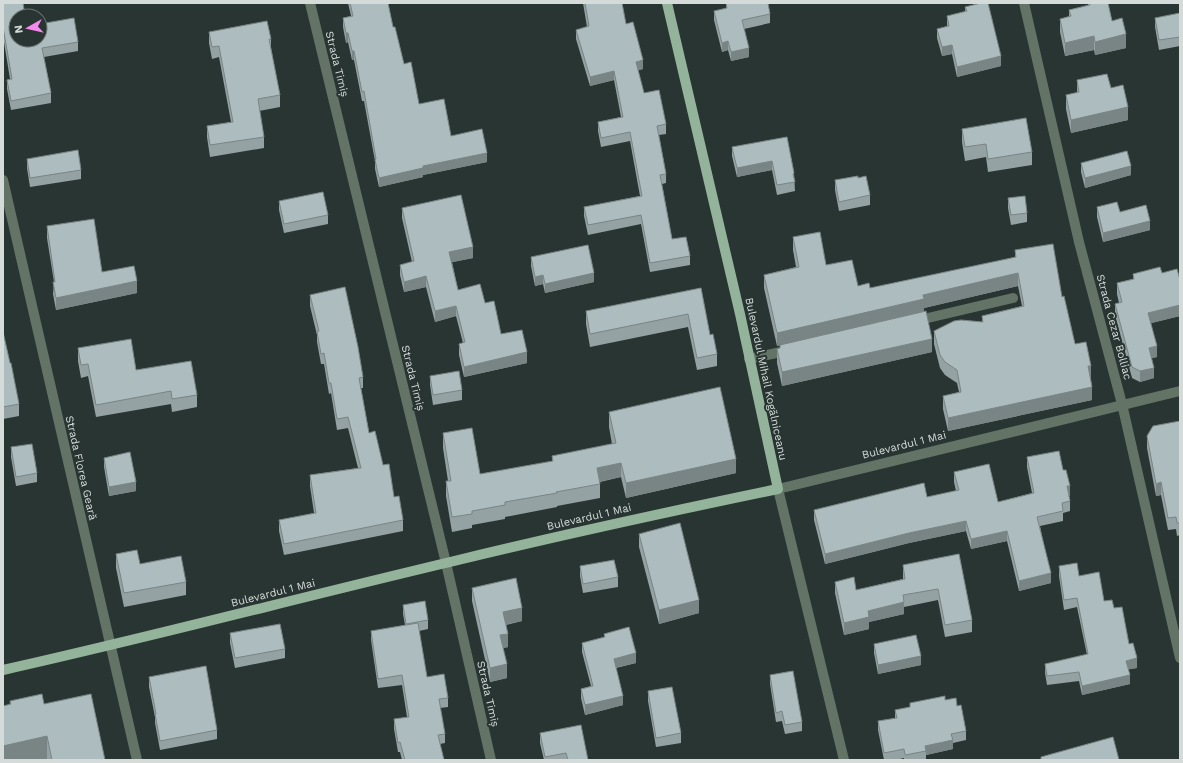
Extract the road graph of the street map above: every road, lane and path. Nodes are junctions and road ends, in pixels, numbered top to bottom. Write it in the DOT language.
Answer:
graph roads {
  1 [pos="310,3"];
  2 [pos="667,3"];
  3 [pos="1024,3"];
  4 [pos="3,180"];
  5 [pos="1013,298"];
  6 [pos="905,323"];
  7 [pos="796,348"];
  8 [pos="749,359"];
  9 [pos="1180,391"];
  10 [pos="1122,404"];
  11 [pos="778,489"];
  12 [pos="446,563"];
  13 [pos="110,646"];
  14 [pos="1180,658"];
  15 [pos="3,670"];
  16 [pos="137,760"];
  17 [pos="491,760"];
  18 [pos="844,760"];
  1 -- 12 [label="street, Strada Timiș"];
  2 -- 8 [label="main road, Bulevardul Mihail Kogălniceanu"];
  3 -- 10 [label="street, Strada Cezar Bolliac"];
  4 -- 13 [label="street, Strada Florea Geară"];
  5 -- 6 [label="street"];
  7 -- 8 [label="street"];
  8 -- 11 [label="main road, Bulevardul Mihail Kogălniceanu"];
  9 -- 10 [label="street, Bulevardul 1 Mai"];
  10 -- 11 [label="street, Bulevardul 1 Mai"];
  10 -- 14 [label="street, Strada Cezar Bolliac"];
  11 -- 12 [label="main road, Bulevardul 1 Mai"];
  11 -- 18 [label="street, Bulevardul Mihail Kogălniceanu"];
  12 -- 13 [label="main road, Bulevardul 1 Mai"];
  12 -- 17 [label="street, Strada Timiș"];
  13 -- 15 [label="main road, Bulevardul 1 Mai"];
  13 -- 16 [label="street, Strada Florea Geară"];
}
